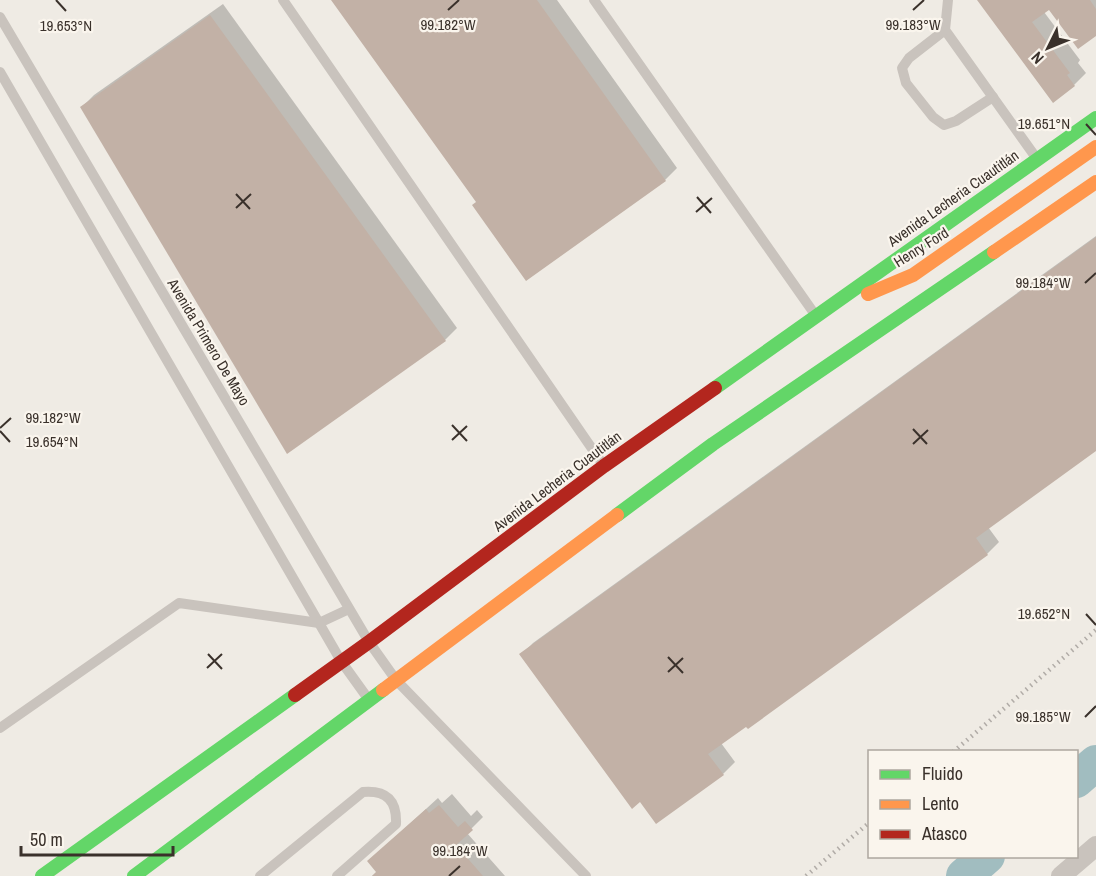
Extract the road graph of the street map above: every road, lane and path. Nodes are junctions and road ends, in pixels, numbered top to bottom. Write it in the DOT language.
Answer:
graph roads {
  1 [pos="283,0"];
  2 [pos="594,0"];
  3 [pos="948,0"];
  4 [pos="0,17"];
  5 [pos="945,30"];
  6 [pos="0,72"];
  7 [pos="993,97"];
  8 [pos="1096,117"];
  9 [pos="1096,147"];
  10 [pos="1037,159"];
  11 [pos="1096,182"];
  12 [pos="816,316"];
  13 [pos="604,466"];
  14 [pos="349,609"];
  15 [pos="320,623"];
  16 [pos="369,642"];
  17 [pos="341,661"];
  18 [pos="396,680"];
  19 [pos="369,700"];
  20 [pos="0,728"];
  21 [pos="1096,846"];
  22 [pos="42,876"];
  23 [pos="134,876"];
  24 [pos="260,876"];
  25 [pos="337,876"];
  26 [pos="586,876"];
  27 [pos="1061,876"];
  1 -- 13 [label="lane"];
  2 -- 12 [label="lane"];
  3 -- 5 [label="lane"];
  4 -- 14 [label="lane, Avenida Primero De Mayo"];
  5 -- 7 [label="lane"];
  5 -- 7 [label="lane"];
  6 -- 15 [label="lane"];
  7 -- 10 [label="lane"];
  8 -- 10 [label="main road, Avenida Lecheria Cuautitlán"];
  9 -- 12 [label="main road, Henry Ford"];
  10 -- 12 [label="main road, Avenida Lecheria Cuautitlán"];
  11 -- 18 [label="main road"];
  12 -- 13 [label="main road, Avenida Lecheria Cuautitlán"];
  13 -- 16 [label="main road, Avenida Lecheria Cuautitlán"];
  14 -- 15 [label="lane"];
  14 -- 16 [label="lane, Avenida Primero De Mayo"];
  15 -- 17 [label="lane"];
  15 -- 20 [label="lane"];
  16 -- 17 [label="main road, Avenida Lecheria Cuautitlán"];
  16 -- 18 [label="lane, Avenida Primero De Mayo"];
  17 -- 19 [label="lane"];
  17 -- 22 [label="main road, Avenida Lecheria Cuautitlán"];
  18 -- 19 [label="main road"];
  18 -- 26 [label="lane, Avenida Primero De Mayo"];
  19 -- 23 [label="main road"];
  21 -- 27 [label="street"];
  24 -- 25 [label="lane"];
}
